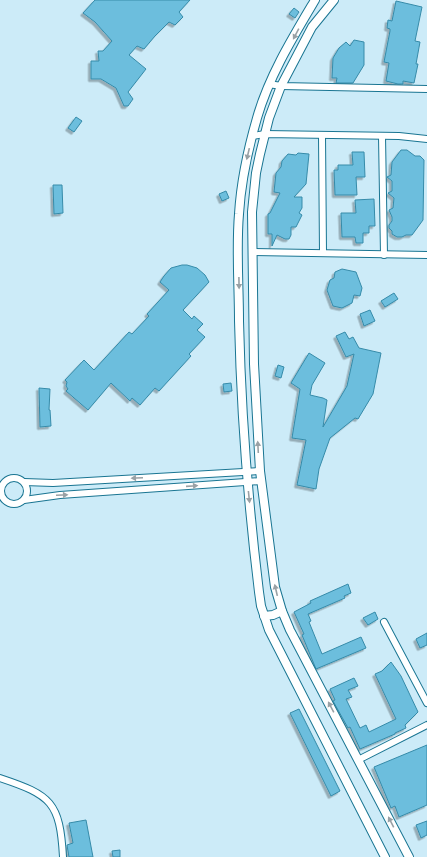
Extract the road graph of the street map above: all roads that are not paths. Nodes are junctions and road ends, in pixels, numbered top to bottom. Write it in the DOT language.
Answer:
graph roads {
  1 [pos="315,0"];
  2 [pos="334,0"];
  3 [pos="269,84"];
  4 [pos="281,86"];
  5 [pos="427,89"];
  6 [pos="265,134"];
  7 [pos="322,135"];
  8 [pos="252,136"];
  9 [pos="382,136"];
  10 [pos="427,139"];
  11 [pos="252,252"];
  12 [pos="323,254"];
  13 [pos="384,255"];
  14 [pos="427,255"];
  15 [pos="247,472"];
  16 [pos="260,472"];
  17 [pos="261,481"];
  18 [pos="24,482"];
  19 [pos="248,482"];
  20 [pos="2,484"];
  21 [pos="2,500"];
  22 [pos="24,500"];
  23 [pos="282,611"];
  24 [pos="264,616"];
  25 [pos="384,622"];
  26 [pos="427,703"];
  27 [pos="427,725"];
  28 [pos="358,760"];
  29 [pos="0,778"];
  30 [pos="63,857"];
  31 [pos="384,857"];
  32 [pos="409,857"];
  1 -- 3 [label="street, one-way"];
  2 -- 4 [label="street"];
  3 -- 4 [label="street"];
  3 -- 8 [label="street"];
  4 -- 5 [label="street"];
  4 -- 6 [label="street"];
  6 -- 7 [label="street"];
  6 -- 8 [label="street"];
  6 -- 11 [label="street"];
  7 -- 9 [label="street"];
  7 -- 12 [label="street"];
  8 -- 15 [label="street, one-way"];
  9 -- 10 [label="street"];
  9 -- 13 [label="street"];
  11 -- 12 [label="street"];
  16 -- 11 [label="street, one-way"];
  12 -- 13 [label="street"];
  13 -- 14 [label="street"];
  15 -- 16 [label="street"];
  15 -- 18 [label="street, one-way"];
  15 -- 19 [label="street"];
  16 -- 17 [label="street"];
  17 -- 19 [label="street"];
  23 -- 17 [label="street, one-way"];
  18 -- 20 [label="street"];
  18 -- 22 [label="street"];
  22 -- 19 [label="street, one-way"];
  19 -- 24 [label="street, one-way"];
  20 -- 21 [label="street"];
  21 -- 22 [label="street"];
  23 -- 24 [label="street"];
  28 -- 23 [label="street, one-way"];
  24 -- 31 [label="street"];
  25 -- 26 [label="street"];
  27 -- 28 [label="street"];
  32 -- 28 [label="street, one-way"];
  29 -- 30 [label="street"];
}
